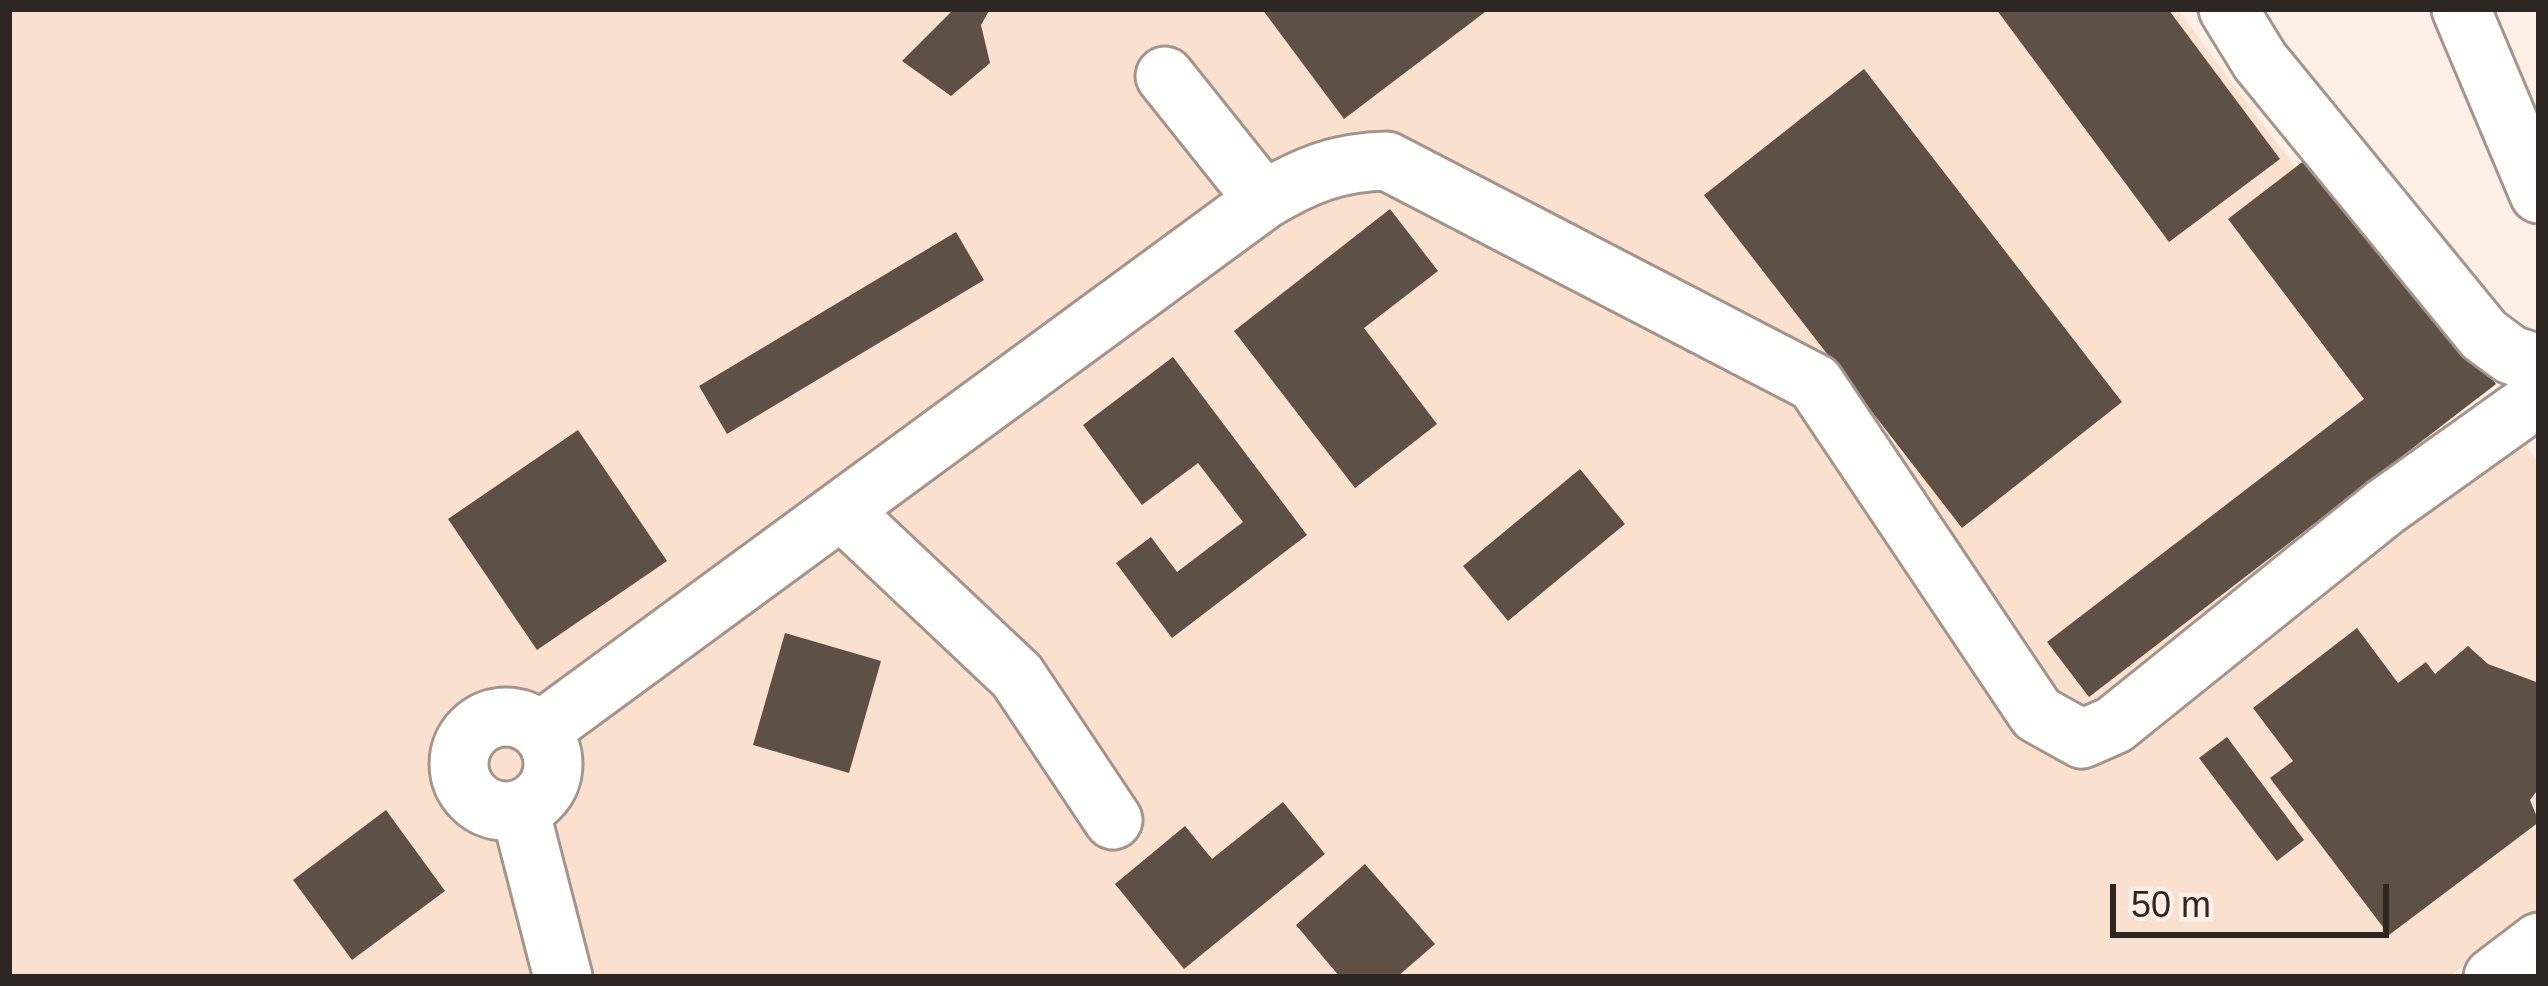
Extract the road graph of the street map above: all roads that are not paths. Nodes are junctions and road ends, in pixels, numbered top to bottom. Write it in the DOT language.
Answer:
graph roads {
  1 [pos="2228,9"];
  2 [pos="2461,9"];
  3 [pos="1165,76"];
  4 [pos="2539,194"];
  5 [pos="1264,200"];
  6 [pos="2538,392"];
  7 [pos="842,511"];
  8 [pos="540,731"];
  9 [pos="520,810"];
  10 [pos="1113,820"];
  11 [pos="2539,942"];
  12 [pos="563,977"];
  13 [pos="2493,977"];
  1 -- 6 [label="street"];
  2 -- 4 [label="street"];
  3 -- 5 [label="street"];
  5 -- 6 [label="street"];
  5 -- 7 [label="street"];
  7 -- 8 [label="street"];
  7 -- 10 [label="street"];
  8 -- 9 [label="street"];
  8 -- 9 [label="street"];
  9 -- 12 [label="street"];
  11 -- 13 [label="street"];
}
